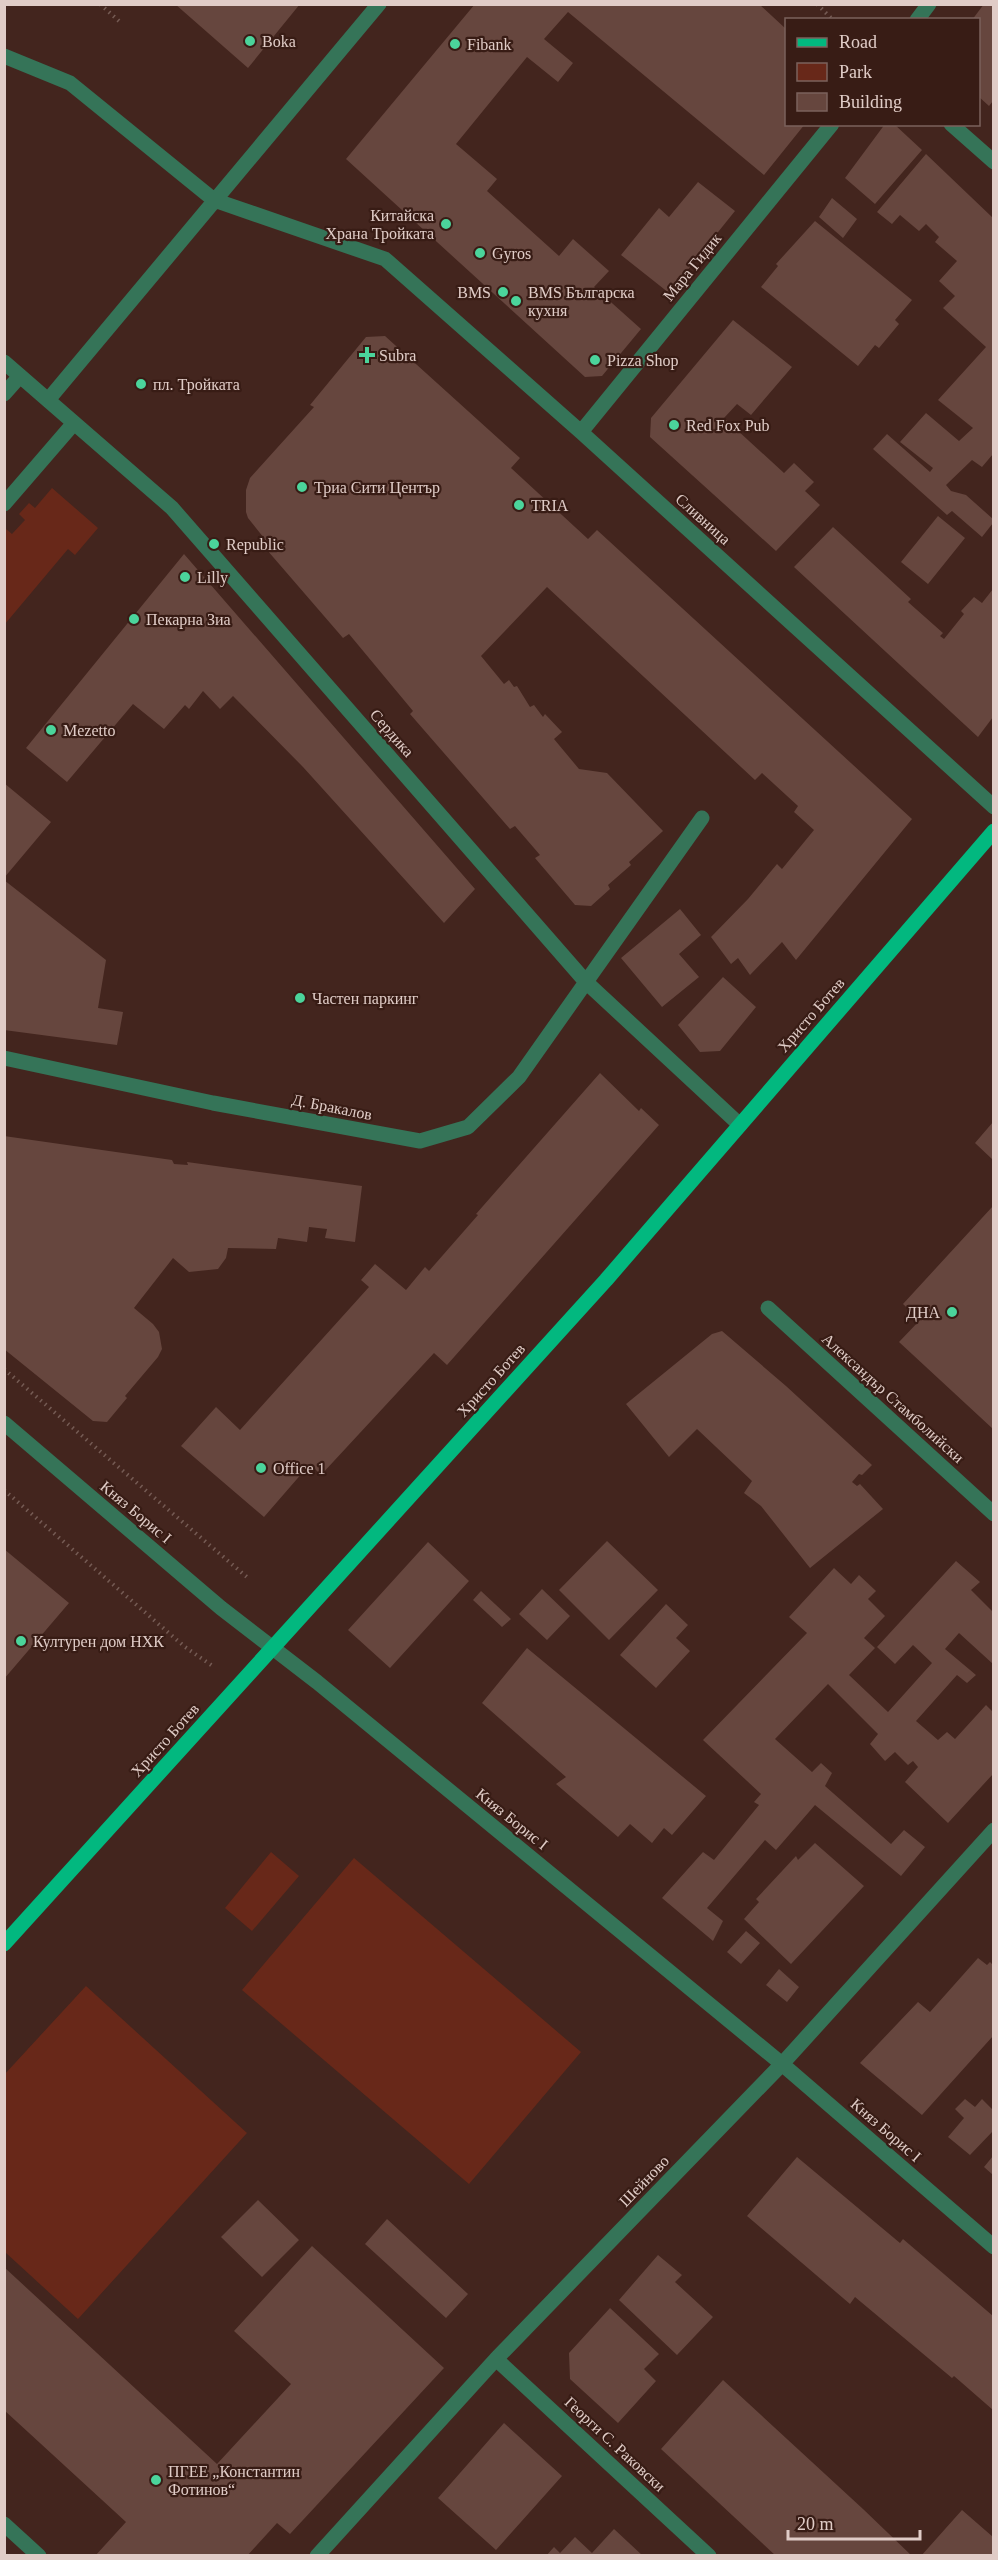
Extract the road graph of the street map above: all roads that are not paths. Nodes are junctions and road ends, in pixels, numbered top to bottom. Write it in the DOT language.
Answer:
graph roads {
  1 [pos="379,4"];
  2 [pos="929,4"];
  3 [pos="918,18"];
  4 [pos="4,56"];
  5 [pos="829,126"];
  6 [pos="953,126"];
  7 [pos="993,162"];
  8 [pos="214,200"];
  9 [pos="4,362"];
  10 [pos="20,376"];
  11 [pos="4,394"];
  12 [pos="48,400"];
  13 [pos="74,423"];
  14 [pos="581,432"];
  15 [pos="4,504"];
  16 [pos="993,807"];
  17 [pos="702,818"];
  18 [pos="993,831"];
  19 [pos="586,982"];
  20 [pos="4,1058"];
  21 [pos="740,1125"];
  22 [pos="768,1308"];
  23 [pos="4,1423"];
  24 [pos="993,1514"];
  25 [pos="273,1648"];
  26 [pos="993,1830"];
  27 [pos="4,1944"];
  28 [pos="782,2064"];
  29 [pos="993,2247"];
  30 [pos="496,2359"];
  31 [pos="4,2524"];
  32 [pos="39,2556"];
  33 [pos="317,2556"];
  34 [pos="709,2556"];
  1 -- 8 [label="street"];
  2 -- 3 [label="street"];
  4 -- 8 [label="street"];
  5 -- 14 [label="street, Мара Гидик"];
  6 -- 7 [label="street"];
  8 -- 12 [label="street"];
  8 -- 14 [label="street, Сливница"];
  9 -- 10 [label="street, Сердика"];
  10 -- 11 [label="street"];
  10 -- 12 [label="street, Сердика"];
  12 -- 13 [label="street, Сердика"];
  13 -- 15 [label="street"];
  13 -- 19 [label="street, Сердика"];
  14 -- 16 [label="street, Сливница"];
  17 -- 19 [label="street"];
  18 -- 21 [label="main road, Христо Ботев"];
  19 -- 20 [label="street, Д. Бракалов"];
  19 -- 21 [label="street, Сердика"];
  21 -- 25 [label="main road, Христо Ботев"];
  22 -- 24 [label="street, Александър Стамболийски"];
  23 -- 25 [label="street, Княз Борис I"];
  25 -- 27 [label="main road, Христо Ботев"];
  25 -- 28 [label="street, Княз Борис I"];
  26 -- 28 [label="street, Шейново"];
  28 -- 29 [label="street, Княз Борис I"];
  28 -- 30 [label="street, Шейново"];
  30 -- 33 [label="street, Шейново"];
  30 -- 34 [label="street, Георги С. Раковски"];
  31 -- 32 [label="street"];
}
